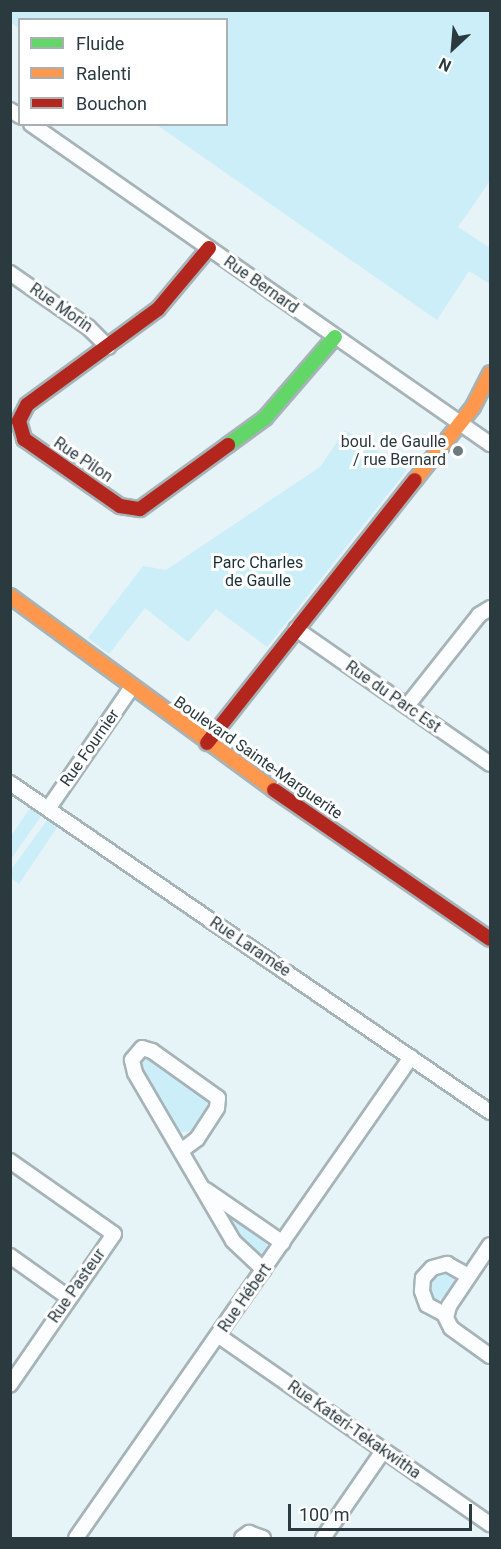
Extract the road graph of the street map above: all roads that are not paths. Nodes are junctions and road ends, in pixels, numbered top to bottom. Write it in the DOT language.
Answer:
graph roads {
  1 [pos="34,126"];
  2 [pos="209,248"];
  3 [pos="10,273"];
  4 [pos="335,337"];
  5 [pos="108,347"];
  6 [pos="490,373"];
  7 [pos="459,423"];
  8 [pos="490,444"];
  9 [pos="10,596"];
  10 [pos="490,608"];
  11 [pos="296,629"];
  12 [pos="132,687"];
  13 [pos="407,706"];
  14 [pos="207,743"];
  15 [pos="490,764"];
  16 [pos="10,783"];
  17 [pos="48,809"];
  18 [pos="490,939"];
  19 [pos="411,1057"];
  20 [pos="490,1112"];
  21 [pos="181,1151"];
  22 [pos="10,1161"];
  23 [pos="203,1188"];
  24 [pos="283,1243"];
  25 [pos="490,1245"];
  26 [pos="10,1256"];
  27 [pos="264,1270"];
  28 [pos="469,1276"];
  29 [pos="69,1298"];
  30 [pos="446,1315"];
  31 [pos="219,1336"];
  32 [pos="490,1356"];
  33 [pos="10,1385"];
  34 [pos="383,1451"];
  35 [pos="490,1524"];
  36 [pos="76,1539"];
  37 [pos="242,1539"];
  38 [pos="263,1539"];
  39 [pos="323,1539"];
  1 -- 2 [label="street, Rue Bernard"];
  2 -- 4 [label="street, Rue Bernard"];
  2 -- 5 [label="street, Rue Pilon"];
  3 -- 5 [label="street, Rue Morin"];
  4 -- 5 [label="street, Rue Pilon"];
  4 -- 7 [label="street, Rue Bernard"];
  6 -- 7 [label="street"];
  7 -- 8 [label="street, Rue Bernard"];
  7 -- 11 [label="street"];
  9 -- 12 [label="street, Boulevard Sainte-Marguerite"];
  10 -- 13 [label="street"];
  11 -- 13 [label="street, Rue du Parc Est"];
  11 -- 14 [label="street"];
  12 -- 14 [label="street, Boulevard Sainte-Marguerite"];
  12 -- 17 [label="street, Rue Fournier"];
  13 -- 15 [label="street, Rue du Parc Est"];
  14 -- 18 [label="street, Boulevard Sainte-Marguerite"];
  16 -- 17 [label="street, Rue Laramée"];
  17 -- 19 [label="street, Rue Laramée"];
  19 -- 20 [label="street, Rue Laramée"];
  19 -- 24 [label="street, Rue Hébert"];
  21 -- 21 [label="street"];
  21 -- 23 [label="street"];
  22 -- 29 [label="street, Rue Pasteur"];
  23 -- 24 [label="street"];
  23 -- 27 [label="street"];
  24 -- 27 [label="street, Rue Hébert"];
  25 -- 28 [label="street"];
  26 -- 29 [label="street"];
  27 -- 31 [label="street, Rue Hébert"];
  28 -- 30 [label="street"];
  28 -- 30 [label="street"];
  29 -- 33 [label="street, Rue Pasteur"];
  30 -- 32 [label="street"];
  31 -- 34 [label="street, Rue Kateri-Tekakwitha"];
  31 -- 36 [label="street, Rue Hébert"];
  34 -- 35 [label="street, Rue Kateri-Tekakwitha"];
  34 -- 39 [label="street"];
  37 -- 38 [label="street"];
}
